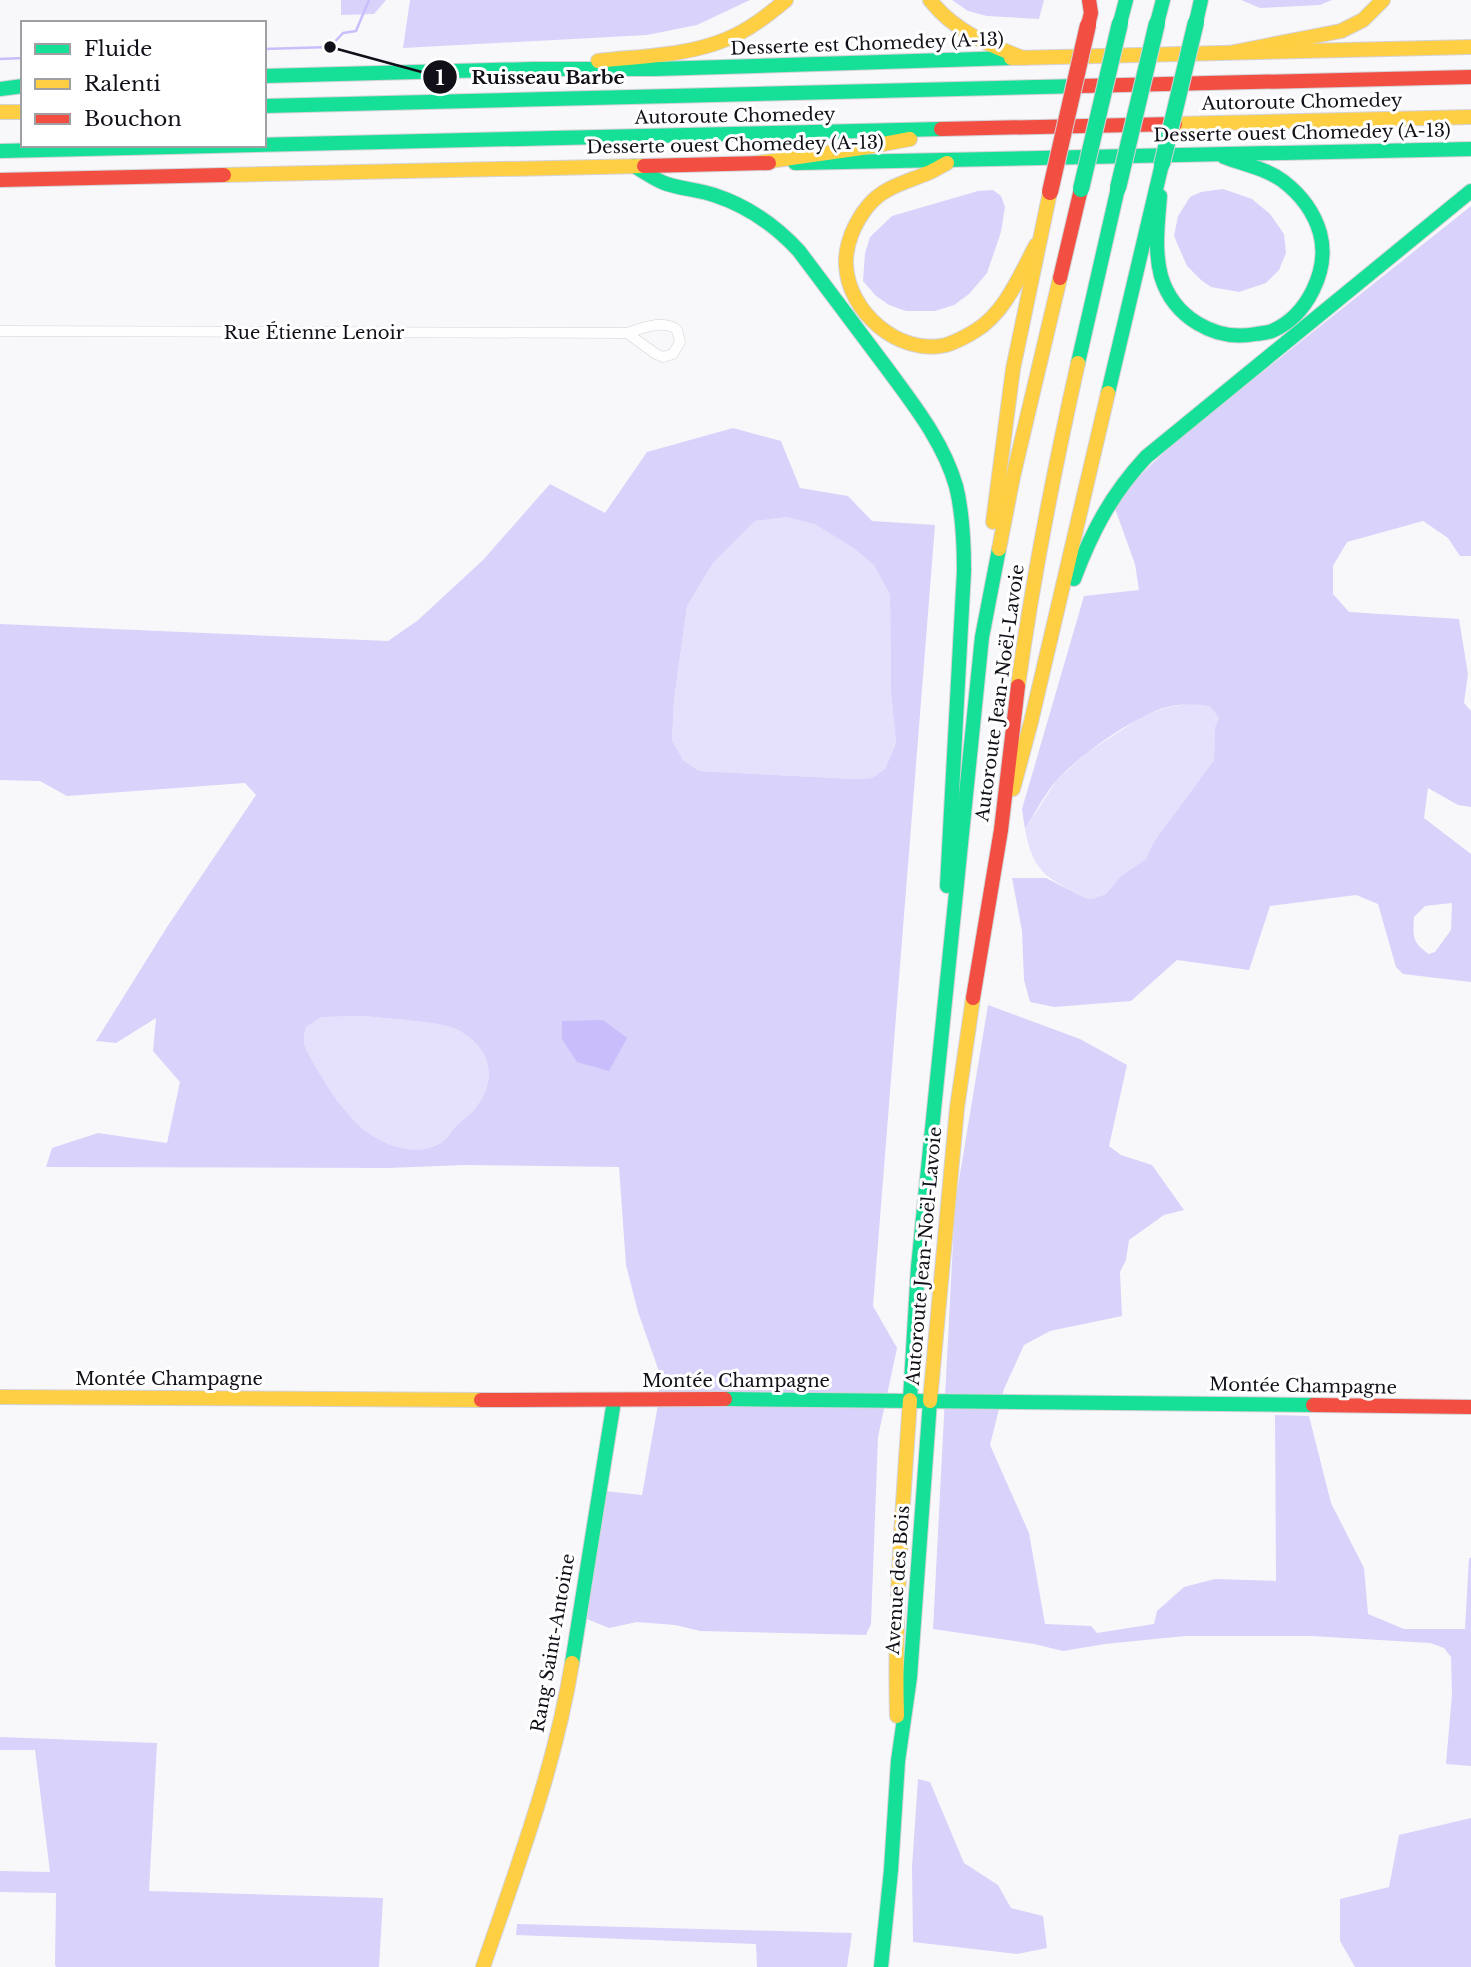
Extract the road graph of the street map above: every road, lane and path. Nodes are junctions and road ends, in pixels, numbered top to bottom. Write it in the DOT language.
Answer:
graph roads {
  1 [pos="786,0"];
  2 [pos="930,0"];
  3 [pos="1126,0"];
  4 [pos="1163,0"];
  5 [pos="1201,0"];
  6 [pos="1383,0"];
  7 [pos="1091,10"];
  8 [pos="1471,47"];
  9 [pos="1234,52"];
  10 [pos="1023,58"];
  11 [pos="533,68"];
  12 [pos="266,76"];
  13 [pos="1471,77"];
  14 [pos="0,81"];
  15 [pos="21,84"];
  16 [pos="21,84"];
  17 [pos="0,89"];
  18 [pos="266,106"];
  19 [pos="0,112"];
  20 [pos="21,112"];
  21 [pos="1471,117"];
  22 [pos="961,130"];
  23 [pos="266,145"];
  24 [pos="183,147"];
  25 [pos="1471,149"];
  26 [pos="0,151"];
  27 [pos="1215,154"];
  28 [pos="950,161"];
  29 [pos="757,163"];
  30 [pos="634,166"];
  31 [pos="0,180"];
  32 [pos="1159,189"];
  33 [pos="1471,191"];
  34 [pos="1039,240"];
  35 [pos="0,331"];
  36 [pos="627,332"];
  37 [pos="982,637"];
  38 [pos="1047,654"];
  39 [pos="1001,830"];
  40 [pos="943,1015"];
  41 [pos="0,1397"];
  42 [pos="614,1401"];
  43 [pos="910,1401"];
  44 [pos="930,1401"];
  45 [pos="1471,1407"];
  46 [pos="898,1761"];
  47 [pos="483,1967"];
  48 [pos="883,1967"];
  1 -- 11 [label="main road"];
  2 -- 10 [label="main road"];
  3 -- 37 [label="main road, Autoroute Jean-Noël-Lavoie, bridge"];
  4 -- 39 [label="main road, Autoroute Jean-Noël-Lavoie, bridge"];
  5 -- 32 [label="main road, bridge"];
  6 -- 9 [label="main road"];
  7 -- 34 [label="main road, bridge"];
  8 -- 9 [label="main road, Desserte est Chomedey (A-13)"];
  9 -- 10 [label="main road, Desserte est Chomedey (A-13)"];
  10 -- 11 [label="main road, Desserte est Chomedey (A-13)"];
  11 -- 12 [label="main road, Desserte est Chomedey (A-13)"];
  13 -- 18 [label="main road, Autoroute Chomedey"];
  14 -- 15 [label="main road"];
  16 -- 17 [label="main road"];
  19 -- 20 [label="main road"];
  21 -- 22 [label="main road, Autoroute Chomedey"];
  22 -- 23 [label="main road, Autoroute Chomedey"];
  22 -- 29 [label="main road"];
  24 -- 26 [label="main road, Autoroute Chomedey"];
  25 -- 27 [label="main road, Desserte ouest Chomedey (A-13)"];
  27 -- 28 [label="main road, Desserte ouest Chomedey (A-13)"];
  27 -- 32 [label="main road"];
  28 -- 29 [label="main road, Desserte ouest Chomedey (A-13)"];
  28 -- 34 [label="main road"];
  29 -- 30 [label="main road, Desserte ouest Chomedey (A-13)"];
  30 -- 31 [label="main road, Desserte ouest Chomedey (A-13)"];
  30 -- 40 [label="main road"];
  32 -- 38 [label="main road"];
  33 -- 38 [label="main road"];
  34 -- 37 [label="main road"];
  35 -- 36 [label="street, Rue Étienne Lenoir"];
  36 -- 36 [label="street, Rue Étienne Lenoir"];
  37 -- 40 [label="main road, Autoroute Jean-Noël-Lavoie"];
  38 -- 39 [label="main road"];
  39 -- 44 [label="main road, Autoroute Jean-Noël-Lavoie"];
  40 -- 43 [label="main road, Autoroute Jean-Noël-Lavoie"];
  41 -- 42 [label="main road, Montée Champagne"];
  42 -- 43 [label="main road, Montée Champagne"];
  42 -- 47 [label="main road, Rang Saint-Antoine"];
  43 -- 44 [label="main road, Montée Champagne"];
  43 -- 46 [label="main road, Avenue des Bois"];
  44 -- 45 [label="main road, Montée Champagne"];
  44 -- 46 [label="main road, Avenue des Bois"];
  46 -- 48 [label="main road, Avenue des Bois"];
}
